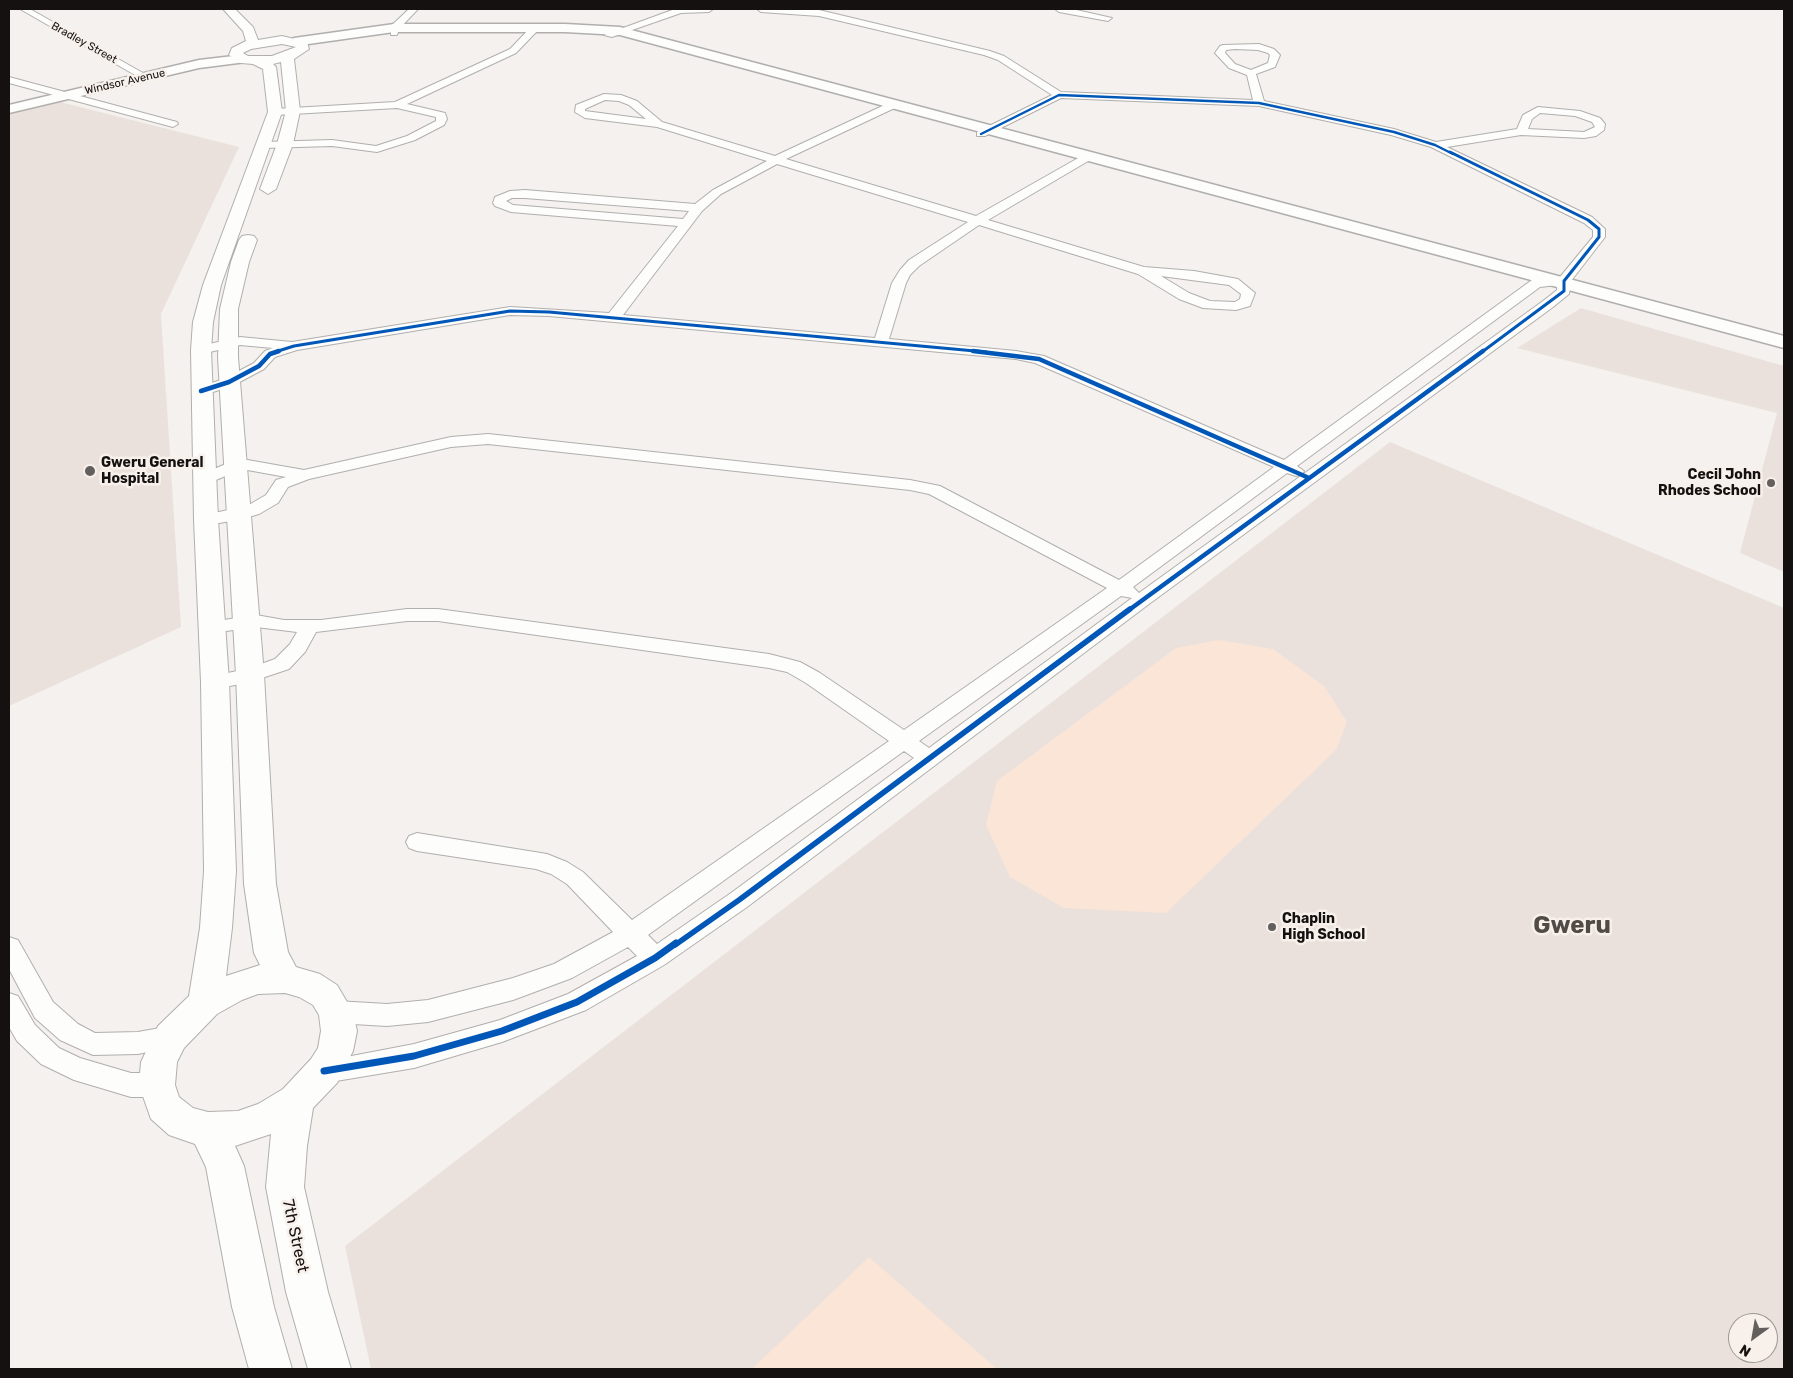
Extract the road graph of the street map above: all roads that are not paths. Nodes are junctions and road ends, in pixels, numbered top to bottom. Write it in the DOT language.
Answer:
graph roads {
  1 [pos="24,9"];
  2 [pos="229,9"];
  3 [pos="414,9"];
  4 [pos="709,9"];
  5 [pos="761,9"];
  6 [pos="1059,9"];
  7 [pos="679,10"];
  8 [pos="1108,18"];
  9 [pos="267,27"];
  10 [pos="533,30"];
  11 [pos="394,31"];
  12 [pos="614,33"];
  13 [pos="291,47"];
  14 [pos="246,54"];
  15 [pos="1251,73"];
  16 [pos="142,75"];
  17 [pos="9,80"];
  18 [pos="61,94"];
  19 [pos="1059,95"];
  20 [pos="9,103"];
  21 [pos="1259,103"];
  22 [pos="397,105"];
  23 [pos="890,106"];
  24 [pos="9,109"];
  25 [pos="284,111"];
  26 [pos="173,124"];
  27 [pos="658,124"];
  28 [pos="986,132"];
  29 [pos="1521,132"];
  30 [pos="1435,145"];
  31 [pos="270,155"];
  32 [pos="1086,158"];
  33 [pos="776,160"];
  34 [pos="698,208"];
  35 [pos="977,221"];
  36 [pos="687,222"];
  37 [pos="233,254"];
  38 [pos="1143,271"];
  39 [pos="1537,283"];
  40 [pos="1564,286"];
  41 [pos="612,319"];
  42 [pos="1784,342"];
  43 [pos="228,344"];
  44 [pos="880,344"];
  45 [pos="294,346"];
  46 [pos="201,350"];
  47 [pos="1784,352"];
  48 [pos="1422,368"];
  49 [pos="1446,378"];
  50 [pos="230,382"];
  51 [pos="201,391"];
  52 [pos="235,465"];
  53 [pos="1287,467"];
  54 [pos="304,475"];
  55 [pos="1309,478"];
  56 [pos="204,480"];
  57 [pos="238,515"];
  58 [pos="206,520"];
  59 [pos="1119,588"];
  60 [pos="1142,600"];
  61 [pos="245,622"];
  62 [pos="310,626"];
  63 [pos="211,627"];
  64 [pos="250,675"];
  65 [pos="215,682"];
  66 [pos="904,740"];
  67 [pos="929,758"];
  68 [pos="416,842"];
  69 [pos="631,934"];
  70 [pos="9,947"];
  71 [pos="656,958"];
  72 [pos="285,979"];
  73 [pos="205,1003"];
  74 [pos="9,1004"];
  75 [pos="336,1012"];
  76 [pos="171,1037"];
  77 [pos="93,1044"];
  78 [pos="74,1068"];
  79 [pos="324,1071"];
  80 [pos="157,1085"];
  81 [pos="296,1101"];
  82 [pos="208,1130"];
  83 [pos="270,1369"];
  84 [pos="330,1369"];
  1 -- 16 [label="street, Bradley Street"];
  2 -- 14 [label="highway"];
  3 -- 11 [label="street"];
  4 -- 7 [label="street"];
  5 -- 19 [label="street"];
  6 -- 8 [label="street"];
  7 -- 12 [label="street"];
  9 -- 13 [label="highway"];
  10 -- 11 [label="main road"];
  10 -- 12 [label="main road"];
  10 -- 22 [label="street"];
  11 -- 13 [label="main road"];
  12 -- 23 [label="main road"];
  13 -- 14 [label="highway"];
  13 -- 14 [label="highway"];
  13 -- 25 [label="highway"];
  14 -- 16 [label="main road, Windsor Avenue"];
  14 -- 25 [label="highway"];
  15 -- 15 [label="street"];
  15 -- 21 [label="street"];
  16 -- 18 [label="main road, Windsor Avenue"];
  17 -- 18 [label="street"];
  18 -- 20 [label="main road, Windsor Avenue"];
  18 -- 24 [label="main road, Windsor Avenue"];
  18 -- 26 [label="street"];
  19 -- 21 [label="street"];
  19 -- 28 [label="street"];
  21 -- 30 [label="street"];
  22 -- 25 [label="street"];
  22 -- 31 [label="street"];
  23 -- 28 [label="main road"];
  23 -- 33 [label="street"];
  25 -- 31 [label="highway"];
  27 -- 27 [label="street"];
  27 -- 33 [label="street"];
  28 -- 32 [label="main road"];
  29 -- 29 [label="street"];
  29 -- 30 [label="street"];
  30 -- 40 [label="street"];
  31 -- 37 [label="highway"];
  32 -- 35 [label="street"];
  32 -- 39 [label="main road"];
  32 -- 40 [label="main road"];
  33 -- 34 [label="street"];
  33 -- 35 [label="street"];
  34 -- 36 [label="street"];
  34 -- 36 [label="street"];
  35 -- 38 [label="street"];
  35 -- 44 [label="street"];
  36 -- 41 [label="street"];
  37 -- 43 [label="highway"];
  37 -- 46 [label="highway"];
  38 -- 38 [label="street"];
  39 -- 40 [label="street"];
  39 -- 48 [label="street"];
  40 -- 42 [label="main road"];
  40 -- 47 [label="main road"];
  40 -- 49 [label="street"];
  41 -- 44 [label="street"];
  41 -- 45 [label="street"];
  43 -- 45 [label="street"];
  43 -- 46 [label="street"];
  43 -- 50 [label="highway"];
  44 -- 53 [label="street"];
  45 -- 50 [label="street"];
  46 -- 51 [label="highway"];
  48 -- 49 [label="street"];
  48 -- 53 [label="street"];
  49 -- 55 [label="street"];
  50 -- 51 [label="street"];
  50 -- 52 [label="highway"];
  51 -- 56 [label="highway"];
  52 -- 54 [label="street"];
  52 -- 56 [label="street"];
  52 -- 57 [label="highway"];
  53 -- 55 [label="street"];
  53 -- 59 [label="street"];
  54 -- 57 [label="street"];
  54 -- 59 [label="street"];
  55 -- 60 [label="street"];
  56 -- 58 [label="highway"];
  57 -- 58 [label="street"];
  57 -- 61 [label="highway"];
  58 -- 63 [label="highway"];
  59 -- 60 [label="street"];
  59 -- 66 [label="street"];
  60 -- 67 [label="street"];
  61 -- 62 [label="street"];
  61 -- 63 [label="street"];
  61 -- 64 [label="highway"];
  62 -- 64 [label="street"];
  62 -- 66 [label="street"];
  63 -- 65 [label="highway"];
  64 -- 65 [label="street"];
  64 -- 72 [label="highway"];
  65 -- 73 [label="highway"];
  66 -- 67 [label="street"];
  66 -- 69 [label="street"];
  67 -- 71 [label="street"];
  68 -- 69 [label="street"];
  69 -- 71 [label="street"];
  69 -- 75 [label="street"];
  70 -- 77 [label="street"];
  71 -- 79 [label="street"];
  72 -- 73 [label="highway"];
  72 -- 75 [label="highway"];
  73 -- 76 [label="highway"];
  74 -- 78 [label="street"];
  75 -- 79 [label="highway"];
  76 -- 77 [label="street"];
  76 -- 80 [label="highway"];
  77 -- 78 [label="street"];
  78 -- 80 [label="street"];
  79 -- 81 [label="highway"];
  80 -- 82 [label="highway"];
  81 -- 82 [label="highway"];
  81 -- 84 [label="highway, 7th Street"];
  82 -- 83 [label="highway"];
}
